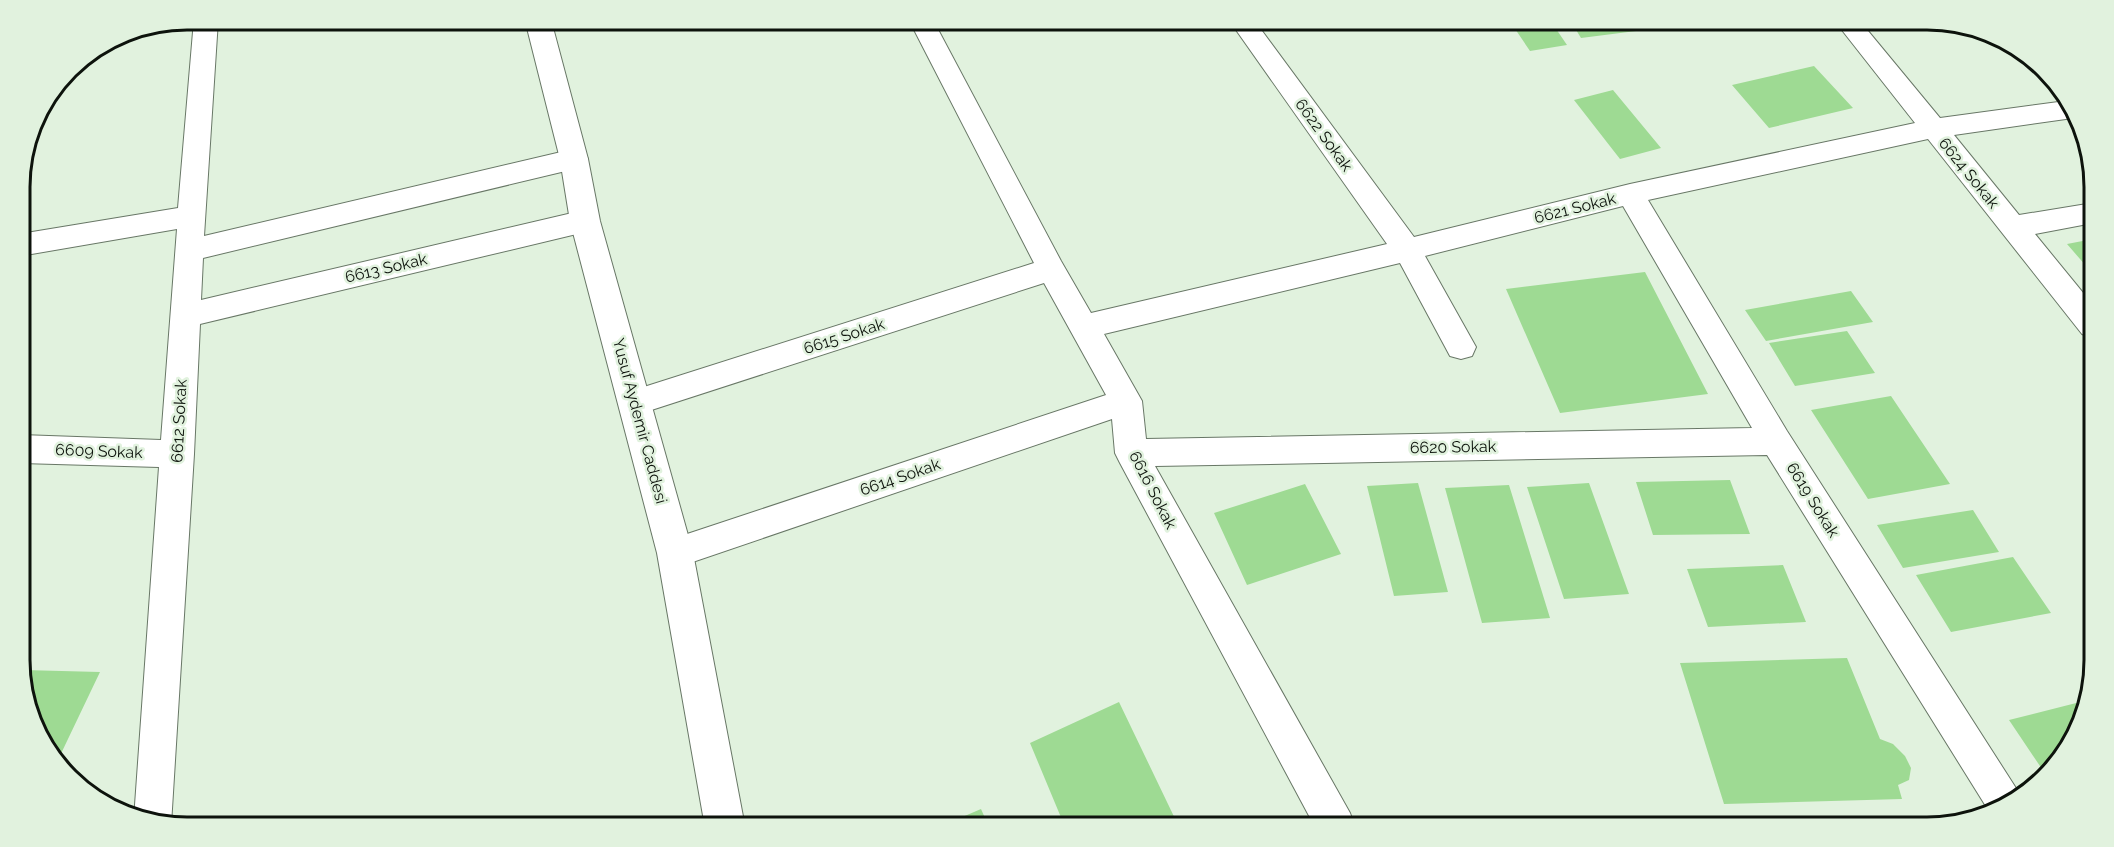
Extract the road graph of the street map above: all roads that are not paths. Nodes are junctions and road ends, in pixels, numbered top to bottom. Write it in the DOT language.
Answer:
graph roads {
  1 [pos="205,30"];
  2 [pos="541,30"];
  3 [pos="926,30"];
  4 [pos="1257,30"];
  5 [pos="1854,30"];
  6 [pos="2064,112"];
  7 [pos="1932,129"];
  8 [pos="574,159"];
  9 [pos="1630,194"];
  10 [pos="2084,214"];
  11 [pos="192,216"];
  12 [pos="585,220"];
  13 [pos="2012,226"];
  14 [pos="30,243"];
  15 [pos="190,250"];
  16 [pos="1407,250"];
  17 [pos="1051,270"];
  18 [pos="2084,314"];
  19 [pos="186,315"];
  20 [pos="1084,327"];
  21 [pos="1461,347"];
  22 [pos="1126,401"];
  23 [pos="636,402"];
  24 [pos="1776,441"];
  25 [pos="30,449"];
  26 [pos="1131,453"];
  27 [pos="177,454"];
  28 [pos="675,553"];
  29 [pos="2002,798"];
  30 [pos="154,813"];
  31 [pos="723,817"];
  32 [pos="1330,817"];
  1 -- 11 [label="street, 6612 Sokak"];
  2 -- 8 [label="street, Yusuf Aydemir Caddesi"];
  3 -- 17 [label="street, 6616 Sokak"];
  4 -- 16 [label="street, 6622 Sokak"];
  5 -- 7 [label="street, 6624 Sokak"];
  6 -- 7 [label="street, 6621 Sokak"];
  7 -- 9 [label="street, 6621 Sokak"];
  7 -- 13 [label="street, 6624 Sokak"];
  8 -- 12 [label="street, Yusuf Aydemir Caddesi"];
  8 -- 15 [label="street"];
  9 -- 16 [label="street, 6621 Sokak"];
  9 -- 24 [label="street, 6619 Sokak"];
  10 -- 13 [label="street"];
  11 -- 14 [label="street"];
  11 -- 15 [label="street, 6612 Sokak"];
  12 -- 19 [label="street, 6613 Sokak"];
  12 -- 23 [label="street, Yusuf Aydemir Caddesi"];
  13 -- 18 [label="street, 6624 Sokak"];
  15 -- 19 [label="street, 6612 Sokak"];
  16 -- 20 [label="street, 6621 Sokak"];
  16 -- 21 [label="street, 6622 Sokak"];
  17 -- 20 [label="street, 6616 Sokak"];
  17 -- 23 [label="street, 6615 Sokak"];
  19 -- 27 [label="street, 6612 Sokak"];
  20 -- 22 [label="street, 6616 Sokak"];
  22 -- 26 [label="street, 6616 Sokak"];
  22 -- 28 [label="street, 6614 Sokak"];
  23 -- 28 [label="street, Yusuf Aydemir Caddesi"];
  24 -- 26 [label="street, 6620 Sokak"];
  24 -- 29 [label="street, 6619 Sokak"];
  25 -- 27 [label="street, 6609 Sokak"];
  26 -- 32 [label="street, 6616 Sokak"];
  27 -- 30 [label="street, 6612 Sokak"];
  28 -- 31 [label="street, Yusuf Aydemir Caddesi"];
}
